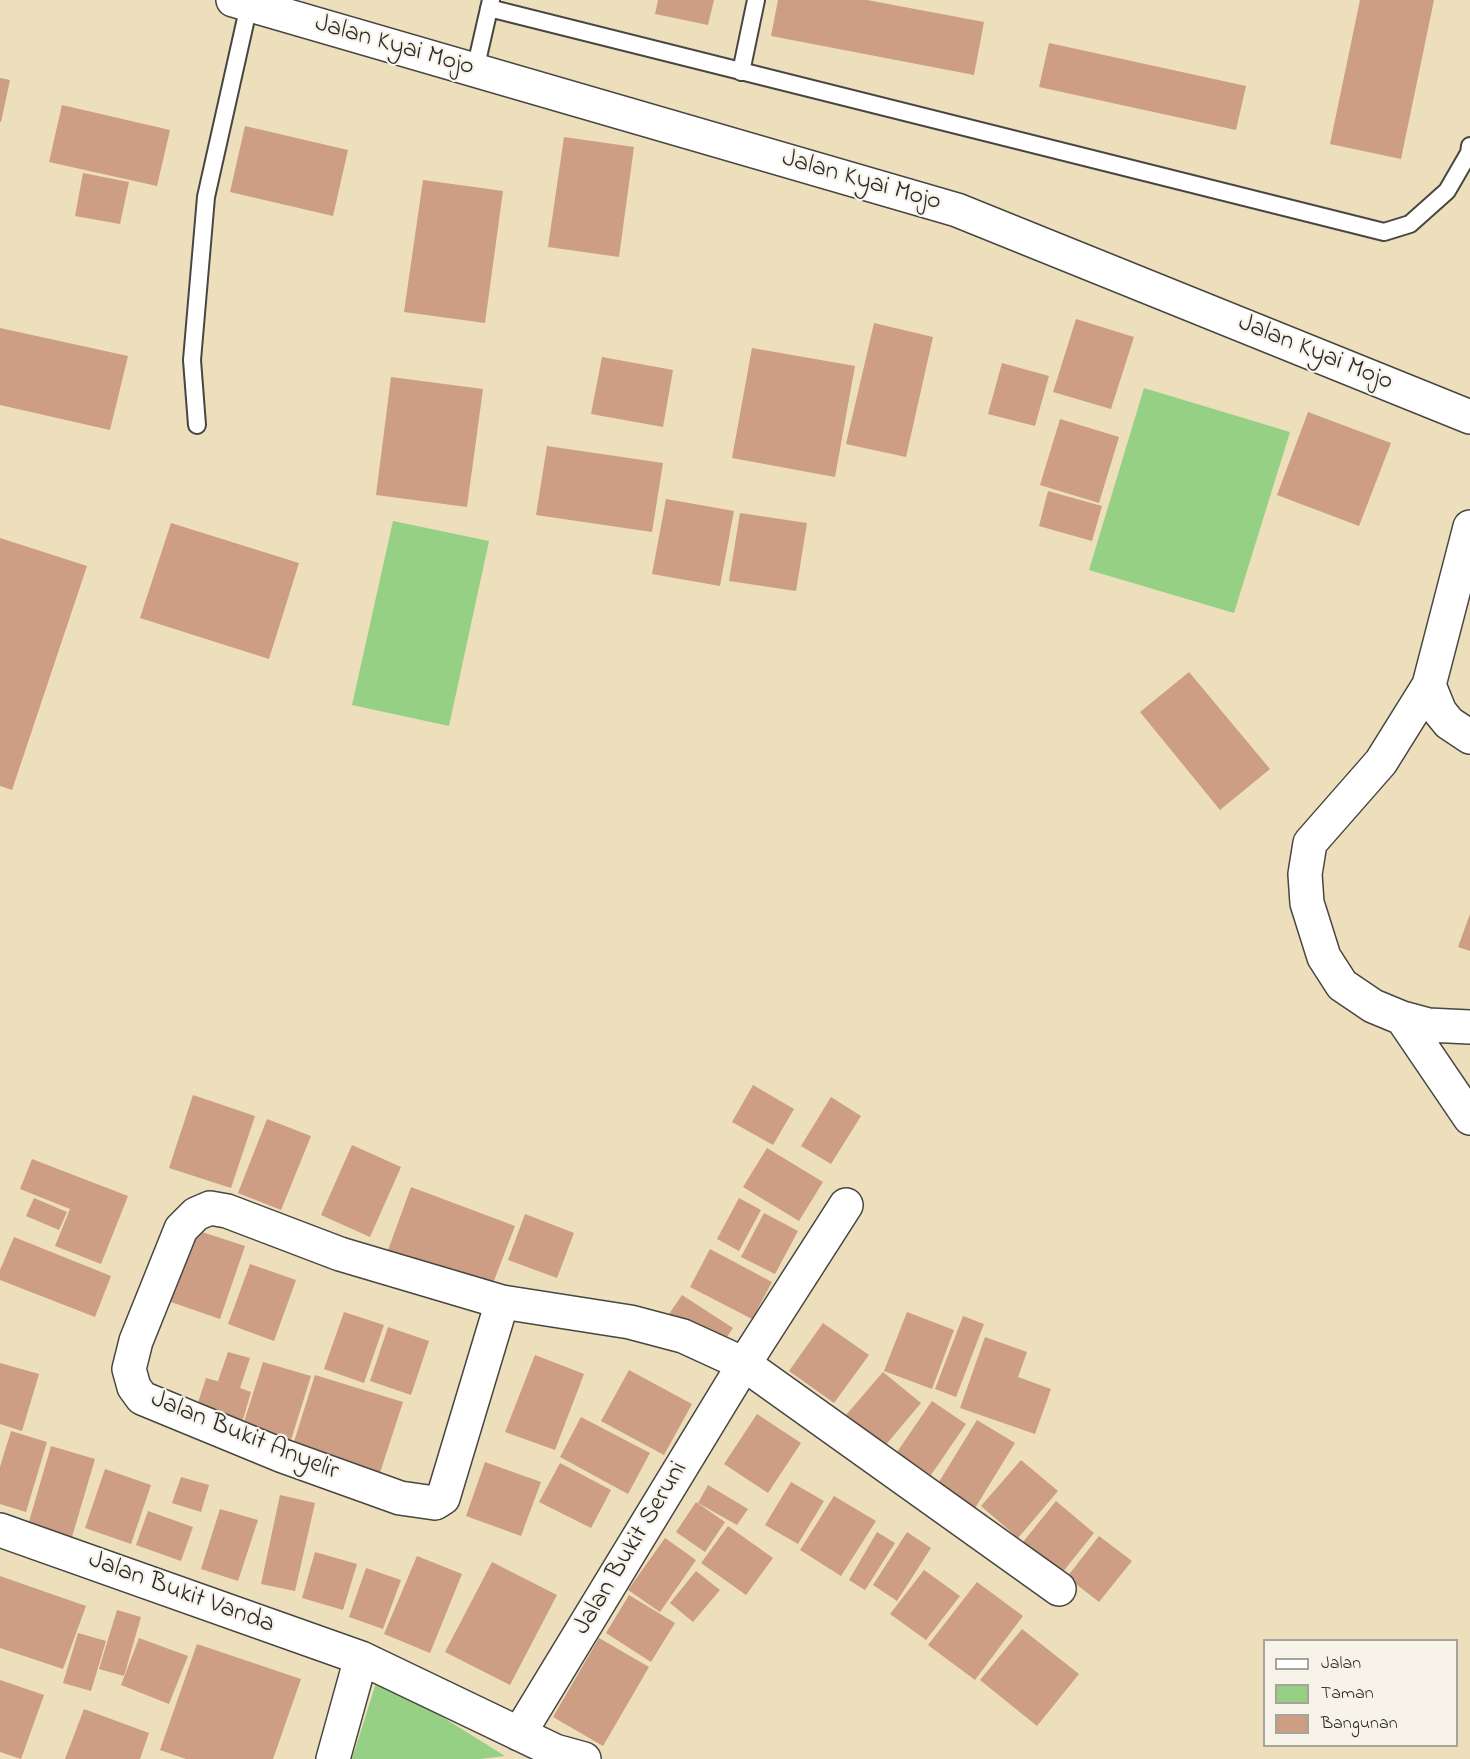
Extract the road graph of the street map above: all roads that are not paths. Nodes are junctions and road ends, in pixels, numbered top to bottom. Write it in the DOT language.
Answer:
graph roads {
  1 [pos="756,0"];
  2 [pos="241,2"];
  3 [pos="490,4"];
  4 [pos="475,70"];
  5 [pos="741,72"];
  6 [pos="1470,146"];
  7 [pos="1470,417"];
  8 [pos="197,425"];
  9 [pos="1470,527"];
  10 [pos="1429,685"];
  11 [pos="1470,737"];
  12 [pos="1402,1018"];
  13 [pos="1470,1027"];
  14 [pos="1470,1118"];
  15 [pos="846,1205"];
  16 [pos="502,1302"];
  17 [pos="744,1364"];
  18 [pos="0,1530"];
  19 [pos="1059,1589"];
  20 [pos="361,1658"];
  21 [pos="522,1746"];
  22 [pos="570,1755"];
  23 [pos="333,1759"];
  1 -- 5 [label="lane"];
  2 -- 4 [label="street, Jalan Kyai Mojo"];
  2 -- 8 [label="lane"];
  3 -- 4 [label="lane"];
  3 -- 5 [label="lane"];
  4 -- 7 [label="street, Jalan Kyai Mojo"];
  5 -- 6 [label="lane"];
  9 -- 10 [label="street"];
  10 -- 11 [label="street"];
  10 -- 12 [label="street"];
  12 -- 13 [label="street"];
  12 -- 14 [label="street"];
  15 -- 17 [label="street, Jalan Bukit Seruni"];
  16 -- 16 [label="street, Jalan Bukit Anyelir"];
  16 -- 17 [label="street, Jalan Bukit Anyelir"];
  17 -- 19 [label="street"];
  17 -- 21 [label="street, Jalan Bukit Seruni"];
  18 -- 20 [label="street, Jalan Bukit Vanda"];
  20 -- 21 [label="street, Jalan Bukit Vanda"];
  20 -- 23 [label="street"];
  21 -- 22 [label="street"];
}
